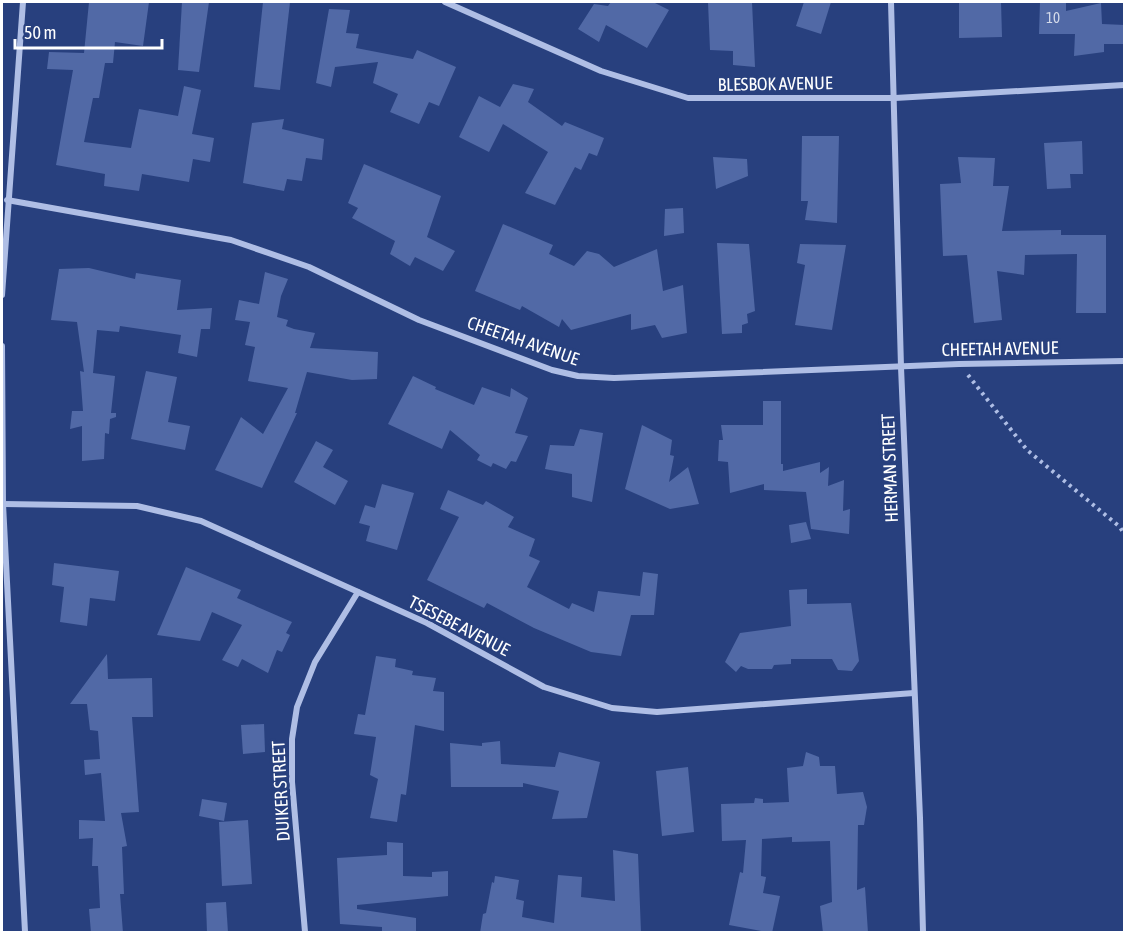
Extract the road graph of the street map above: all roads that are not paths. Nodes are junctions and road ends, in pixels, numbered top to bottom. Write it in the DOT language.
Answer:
graph roads {
  1 [pos="23,2"];
  2 [pos="445,2"];
  3 [pos="891,2"];
  4 [pos="1125,85"];
  5 [pos="896,98"];
  6 [pos="7,200"];
  7 [pos="2,295"];
  8 [pos="2,346"];
  9 [pos="1125,361"];
  10 [pos="901,367"];
  11 [pos="3,504"];
  12 [pos="358,592"];
  13 [pos="914,693"];
  14 [pos="25,933"];
  15 [pos="305,933"];
  16 [pos="922,933"];
  1 -- 6 [label="street"];
  2 -- 5 [label="street, BLESBOK AVENUE"];
  3 -- 5 [label="street, HERMAN STREET"];
  4 -- 5 [label="street, BLESBOK AVENUE"];
  5 -- 10 [label="street, HERMAN STREET"];
  6 -- 7 [label="street"];
  6 -- 10 [label="street, CHEETAH AVENUE"];
  8 -- 11 [label="street"];
  9 -- 10 [label="street, CHEETAH AVENUE"];
  10 -- 13 [label="street, HERMAN STREET"];
  11 -- 12 [label="street, TSESEBE AVENUE"];
  11 -- 14 [label="street"];
  12 -- 13 [label="street, TSESEBE AVENUE"];
  12 -- 15 [label="street, DUIKER STREET"];
  13 -- 16 [label="street, HERMAN STREET"];
}
